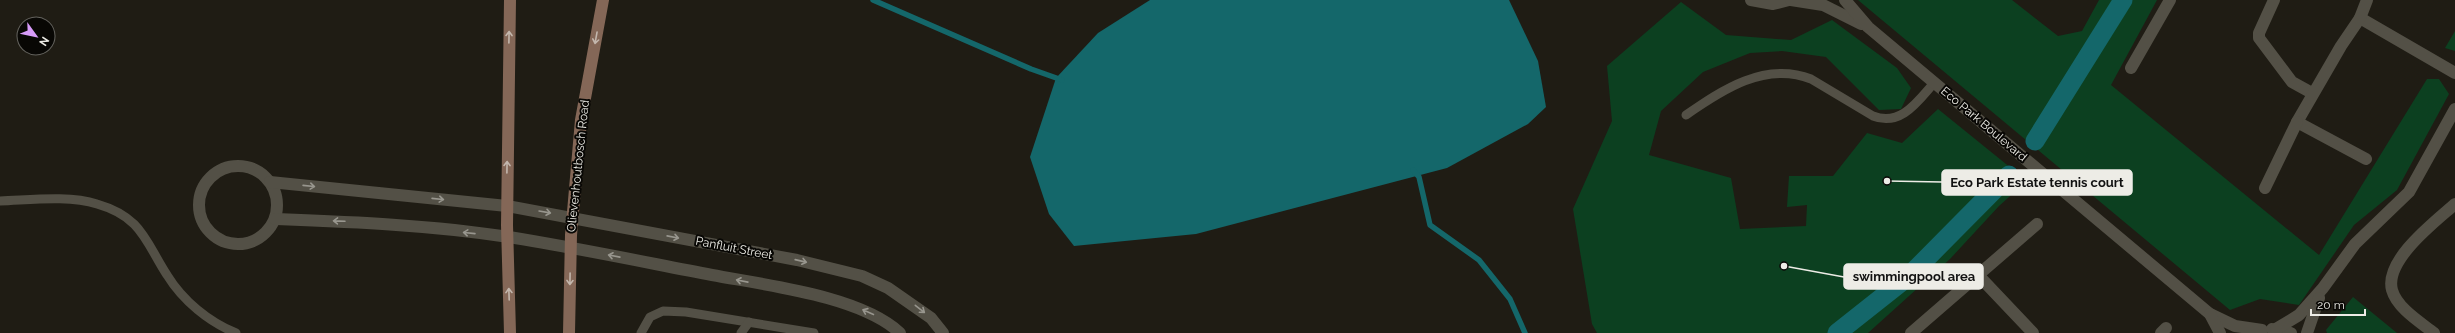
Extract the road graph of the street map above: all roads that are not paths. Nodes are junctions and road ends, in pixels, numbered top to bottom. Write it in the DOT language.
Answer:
graph roads {
  1 [pos="510,0"];
  2 [pos="603,0"];
  3 [pos="1751,0"];
  4 [pos="1790,0"];
  5 [pos="1845,0"];
  6 [pos="2170,0"];
  7 [pos="2274,0"];
  8 [pos="2367,0"];
  9 [pos="2360,18"];
  10 [pos="1868,27"];
  11 [pos="2132,68"];
  12 [pos="2455,73"];
  13 [pos="1934,83"];
  14 [pos="2312,93"];
  15 [pos="2455,109"];
  16 [pos="1686,115"];
  17 [pos="2297,122"];
  18 [pos="2366,159"];
  19 [pos="270,182"];
  20 [pos="2265,188"];
  21 [pos="0,201"];
  22 [pos="2455,204"];
  23 [pos="507,206"];
  24 [pos="573,217"];
  25 [pos="275,219"];
  26 [pos="2037,224"];
  27 [pos="507,237"];
  28 [pos="571,248"];
  29 [pos="1978,275"];
  30 [pos="2323,288"];
  31 [pos="2210,314"];
  32 [pos="749,322"];
  33 [pos="2276,329"];
  34 [pos="2259,332"];
  35 [pos="236,333"];
  36 [pos="510,333"];
  37 [pos="569,333"];
  38 [pos="641,333"];
  39 [pos="741,333"];
  40 [pos="814,333"];
  41 [pos="900,333"];
  42 [pos="943,333"];
  43 [pos="1911,333"];
  44 [pos="2034,333"];
  45 [pos="2220,333"];
  46 [pos="2291,333"];
  47 [pos="2307,333"];
  48 [pos="2434,333"];
  23 -- 1 [label="main road, one-way"];
  2 -- 24 [label="main road, Olievenhoutbosch Road, one-way"];
  3 -- 4 [label="street, Eco Park Boulevard"];
  4 -- 10 [label="street, Eco Park Boulevard"];
  5 -- 10 [label="street, Eco Park Boulevard"];
  6 -- 11 [label="street"];
  7 -- 14 [label="street"];
  8 -- 9 [label="street"];
  9 -- 12 [label="street"];
  9 -- 14 [label="street"];
  10 -- 13 [label="street, Eco Park Boulevard"];
  13 -- 16 [label="lane"];
  13 -- 31 [label="street, Eco Park Boulevard"];
  14 -- 17 [label="street"];
  15 -- 30 [label="street"];
  17 -- 18 [label="street"];
  17 -- 20 [label="street"];
  19 -- 23 [label="street, Panfluit Street, one-way"];
  19 -- 25 [label="street"];
  19 -- 25 [label="street"];
  21 -- 35 [label="lane"];
  22 -- 48 [label="street"];
  23 -- 24 [label="street, Panfluit Street, one-way"];
  23 -- 27 [label="main road"];
  24 -- 28 [label="main road, Olievenhoutbosch Road"];
  24 -- 42 [label="street, Panfluit Street, one-way"];
  27 -- 25 [label="street, one-way"];
  26 -- 29 [label="street"];
  27 -- 28 [label="street"];
  36 -- 27 [label="main road, one-way"];
  28 -- 37 [label="main road, Olievenhoutbosch Road, one-way"];
  41 -- 28 [label="street, one-way"];
  29 -- 43 [label="street"];
  29 -- 44 [label="street"];
  30 -- 33 [label="street"];
  30 -- 47 [label="street"];
  31 -- 34 [label="street, Eco Park Boulevard"];
  31 -- 45 [label="street, Eco Park Boulevard"];
  32 -- 38 [label="lane"];
  32 -- 39 [label="lane"];
  32 -- 40 [label="lane"];
  33 -- 34 [label="street, Eco Park Boulevard"];
  33 -- 46 [label="street"];
}
